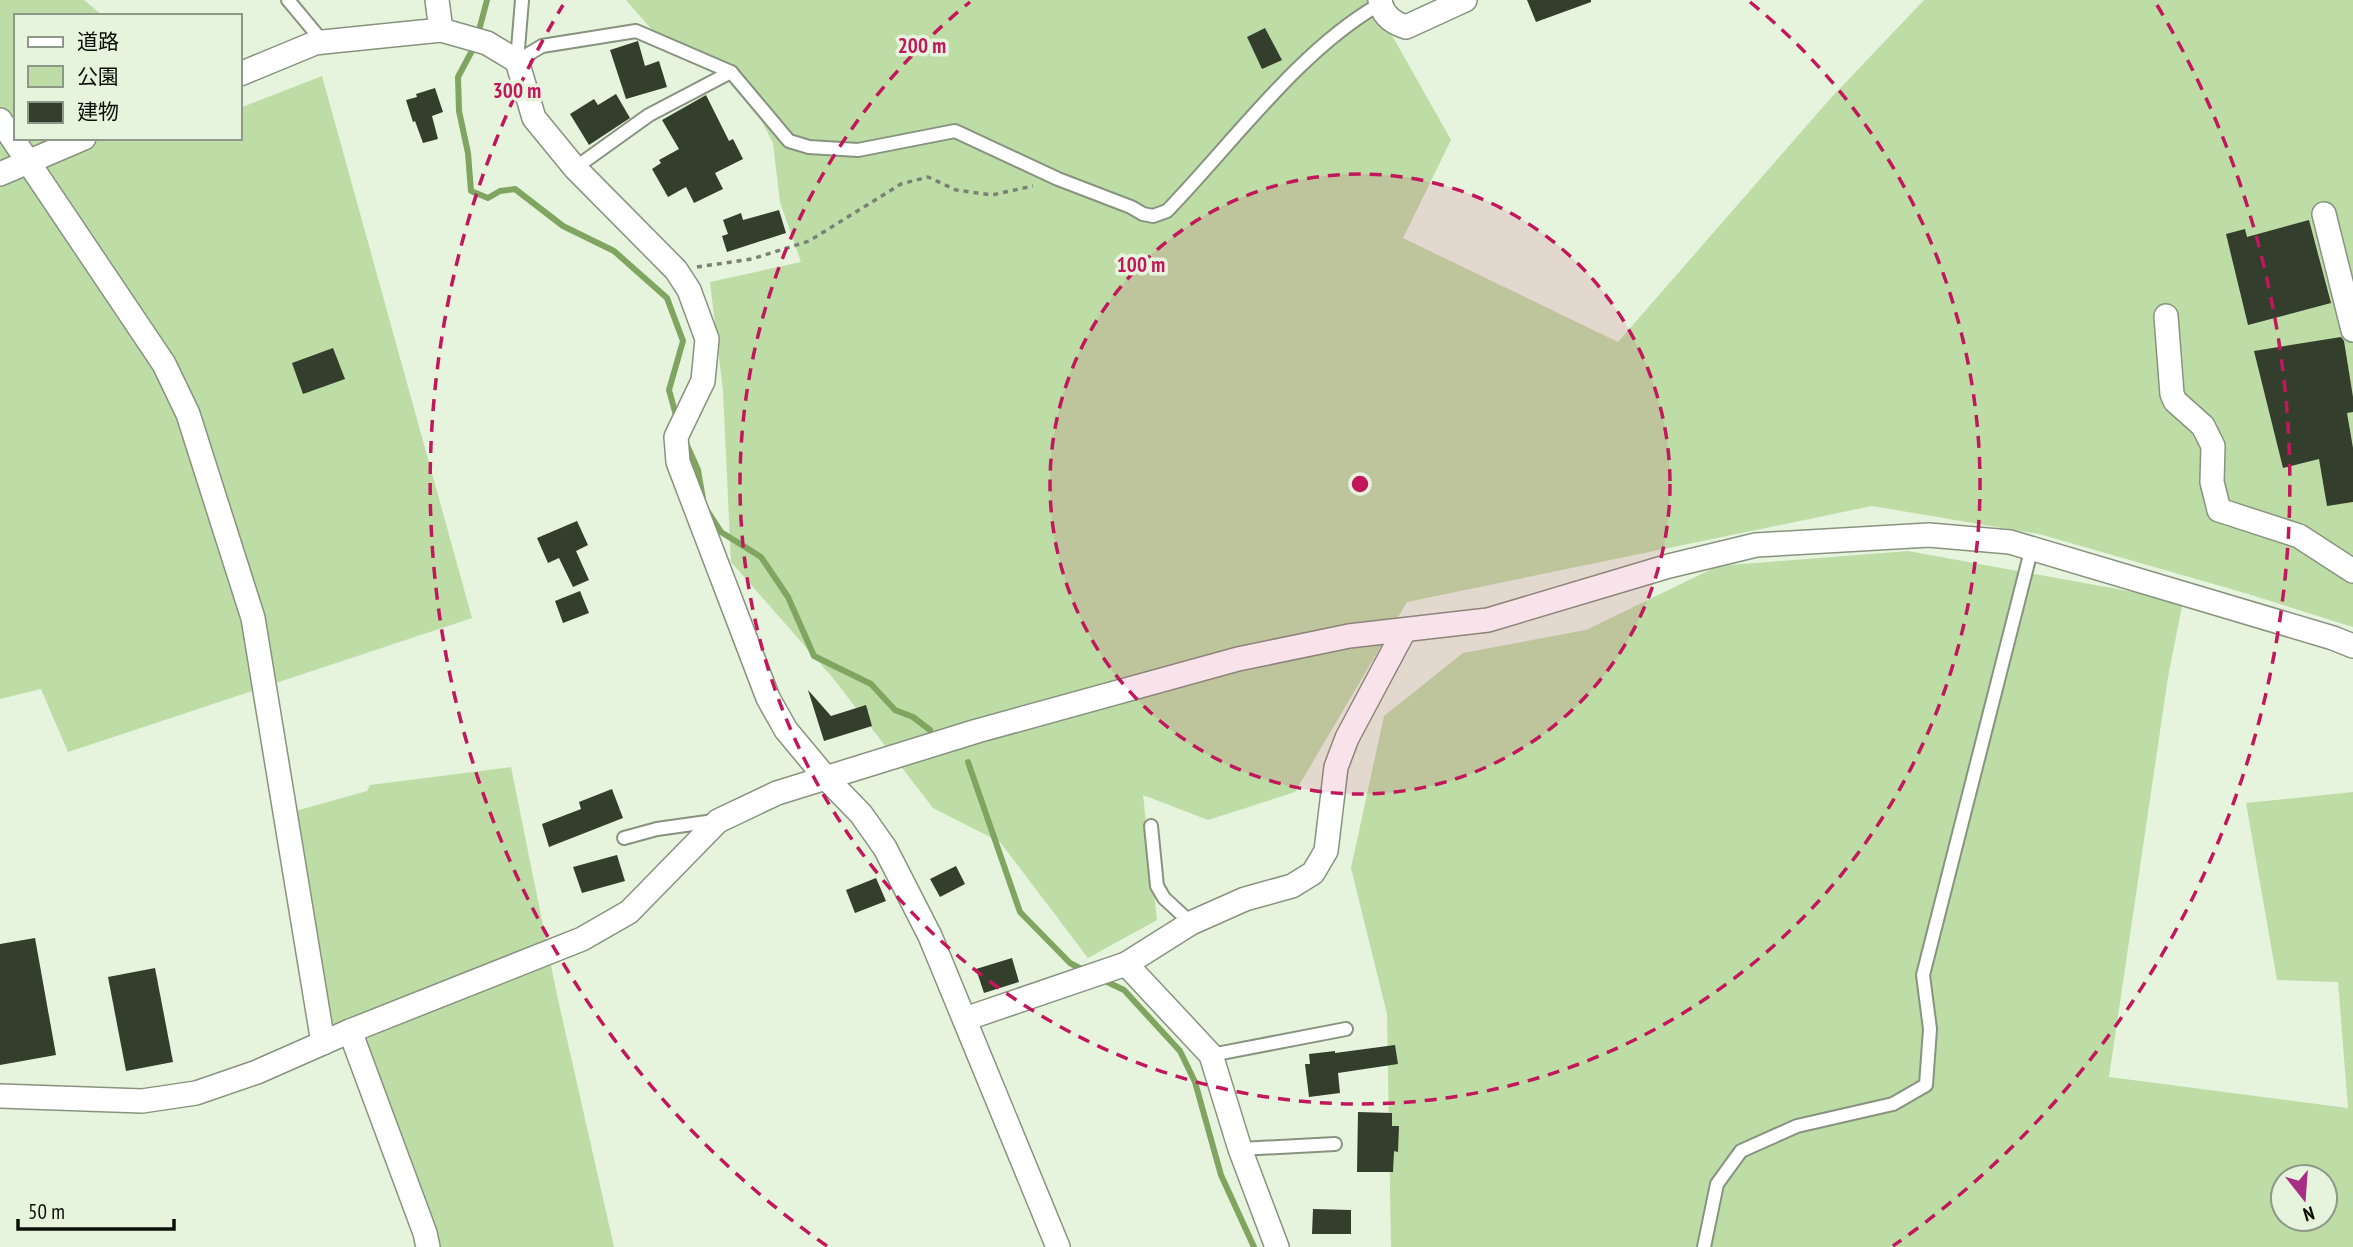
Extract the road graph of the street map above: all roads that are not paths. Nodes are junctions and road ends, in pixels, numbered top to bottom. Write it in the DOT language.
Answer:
graph roads {
  1 [pos="288,0"];
  2 [pos="438,0"];
  3 [pos="522,0"];
  4 [pos="1465,0"];
  5 [pos="1380,2"];
  6 [pos="441,30"];
  7 [pos="323,42"];
  8 [pos="517,61"];
  9 [pos="731,72"];
  10 [pos="242,73"];
  11 [pos="0,120"];
  12 [pos="79,140"];
  13 [pos="28,162"];
  14 [pos="575,168"];
  15 [pos="0,174"];
  16 [pos="2323,214"];
  17 [pos="2166,316"];
  18 [pos="2353,330"];
  19 [pos="2032,547"];
  20 [pos="2353,571"];
  21 [pos="1404,631"];
  22 [pos="2353,646"];
  23 [pos="826,778"];
  24 [pos="718,821"];
  25 [pos="1151,826"];
  26 [pos="624,838"];
  27 [pos="1191,923"];
  28 [pos="1126,964"];
  29 [pos="965,1019"];
  30 [pos="1346,1029"];
  31 [pos="350,1031"];
  32 [pos="323,1043"];
  33 [pos="1211,1055"];
  34 [pos="0,1096"];
  35 [pos="1335,1144"];
  36 [pos="1240,1149"];
  37 [pos="428,1247"];
  38 [pos="1058,1247"];
  39 [pos="1277,1247"];
  40 [pos="1704,1247"];
  1 -- 7 [label="lane"];
  2 -- 6 [label="street"];
  3 -- 8 [label="lane"];
  4 -- 5 [label="street"];
  5 -- 9 [label="lane"];
  6 -- 7 [label="street"];
  6 -- 8 [label="street"];
  7 -- 10 [label="street"];
  8 -- 9 [label="lane"];
  8 -- 14 [label="street"];
  9 -- 14 [label="lane"];
  11 -- 13 [label="street"];
  12 -- 13 [label="street"];
  13 -- 15 [label="street"];
  13 -- 32 [label="street"];
  14 -- 23 [label="street"];
  16 -- 18 [label="street"];
  17 -- 20 [label="street"];
  19 -- 21 [label="street"];
  19 -- 22 [label="street"];
  19 -- 40 [label="lane"];
  21 -- 23 [label="street"];
  21 -- 27 [label="street"];
  23 -- 24 [label="street"];
  23 -- 29 [label="street"];
  24 -- 26 [label="lane"];
  24 -- 31 [label="street"];
  25 -- 27 [label="lane"];
  27 -- 28 [label="street"];
  28 -- 29 [label="street"];
  28 -- 33 [label="street"];
  29 -- 38 [label="street"];
  30 -- 33 [label="lane"];
  31 -- 32 [label="street"];
  31 -- 37 [label="street"];
  32 -- 34 [label="street"];
  33 -- 36 [label="street"];
  35 -- 36 [label="lane"];
  36 -- 39 [label="street"];
}
